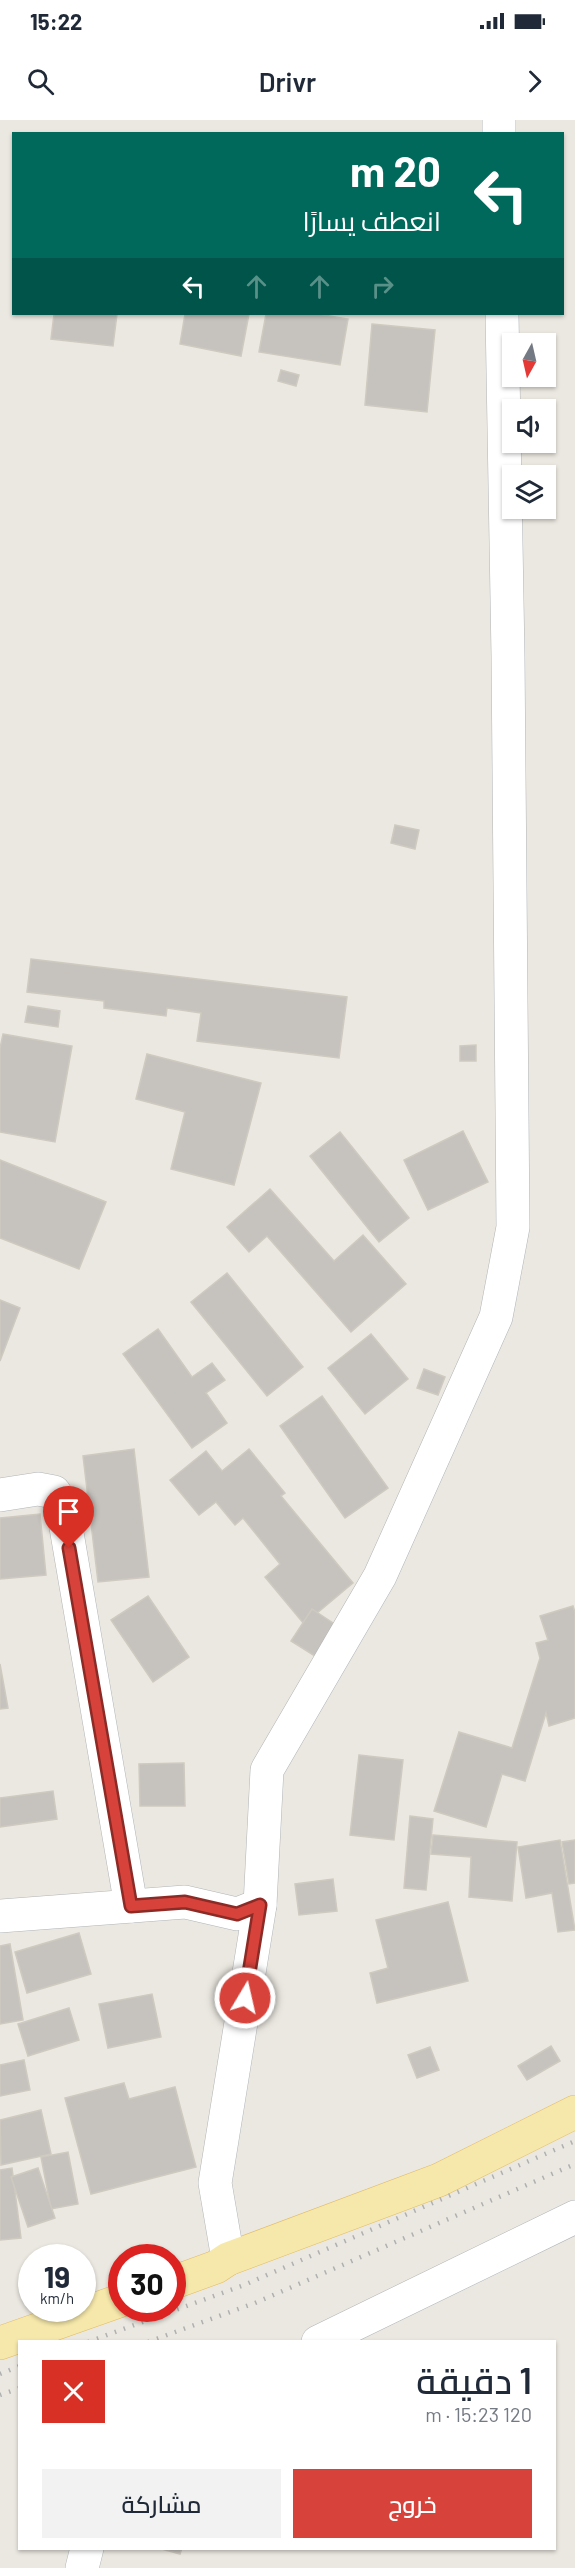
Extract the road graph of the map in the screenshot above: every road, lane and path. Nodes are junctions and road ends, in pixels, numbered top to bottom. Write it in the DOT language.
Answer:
graph roads {
  1 [pos="502,315"];
  2 [pos="0,1495"];
  3 [pos="260,1905"];
  4 [pos="131,1906"];
  5 [pos="0,1916"];
  6 [pos="575,2112"];
  7 [pos="575,2217"];
  8 [pos="228,2259"];
  9 [pos="186,2278"];
  10 [pos="108,2305"];
  11 [pos="322,2340"];
  12 [pos="0,2343"];
  13 [pos="86,2550"];
  14 [pos="82,2568"];
  1 -- 3 [label="street"];
  2 -- 4 [label="street"];
  3 -- 4 [label="street"];
  3 -- 8 [label="street"];
  4 -- 5 [label="street"];
  6 -- 8 [label="main road"];
  7 -- 11 [label="street"];
  8 -- 9 [label="main road"];
  10 -- 12 [label="main road"];
  13 -- 14 [label="street"];
}
